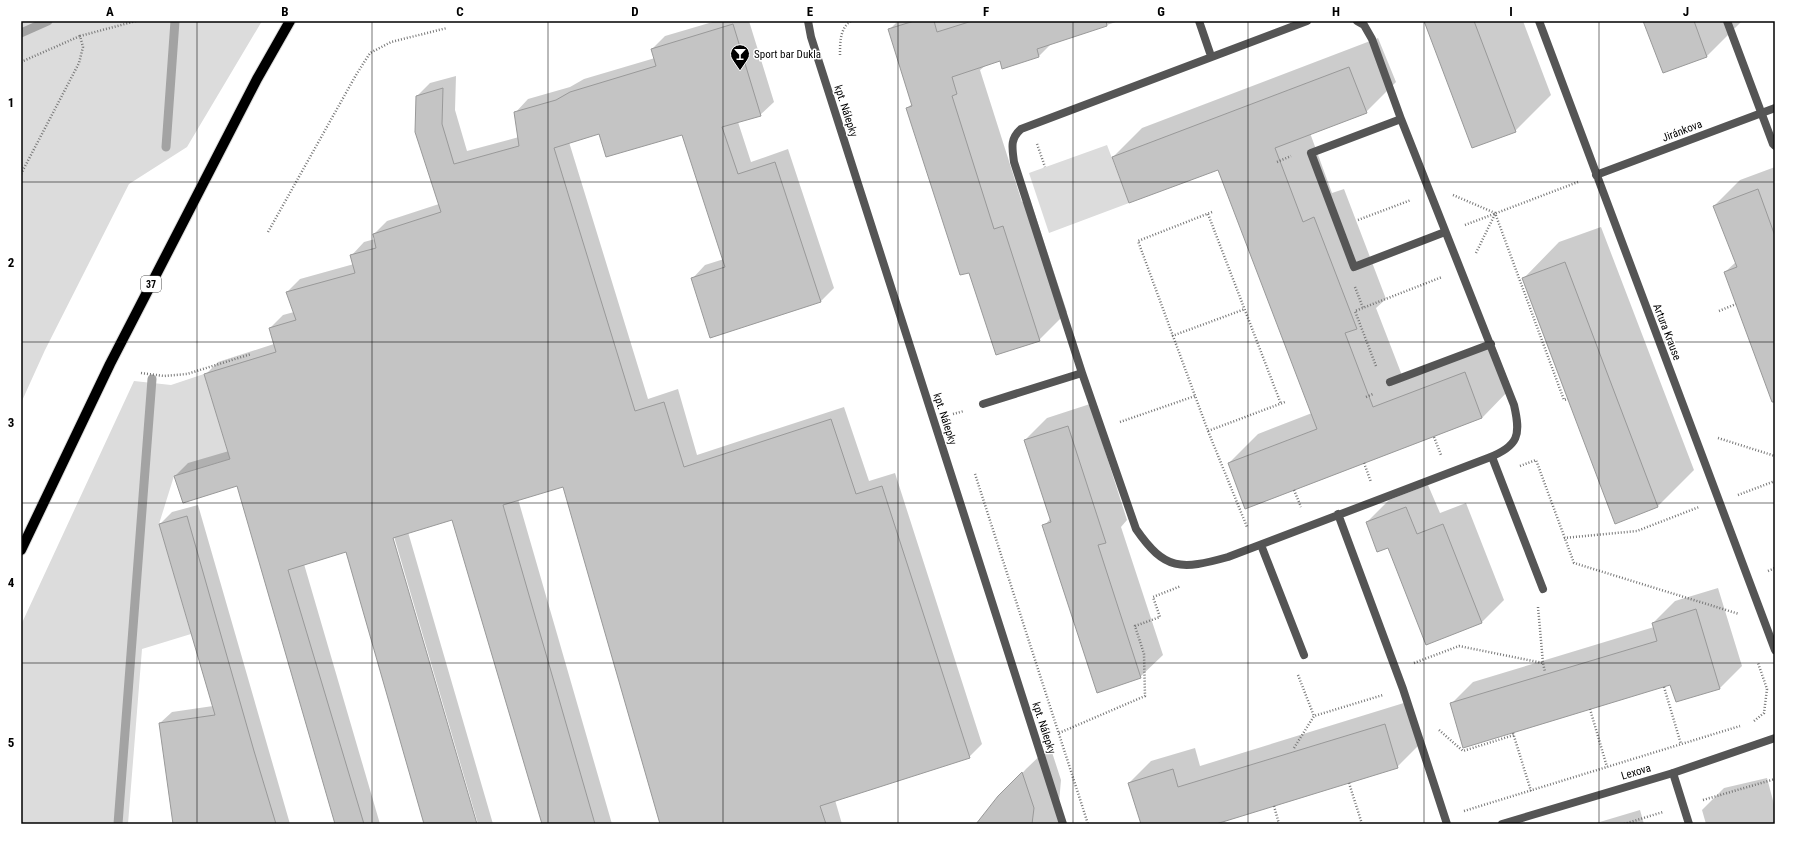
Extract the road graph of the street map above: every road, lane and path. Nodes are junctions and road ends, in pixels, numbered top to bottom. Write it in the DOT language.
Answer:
graph roads {
  1 [pos="136,21"];
  2 [pos="290,21"];
  3 [pos="808,21"];
  4 [pos="1199,21"];
  5 [pos="1307,21"];
  6 [pos="1357,21"];
  7 [pos="1539,21"];
  8 [pos="1727,21"];
  9 [pos="447,28"];
  10 [pos="80,36"];
  11 [pos="1211,56"];
  12 [pos="21,62"];
  13 [pos="1775,108"];
  14 [pos="1761,113"];
  15 [pos="1401,119"];
  16 [pos="1775,146"];
  17 [pos="1043,164"];
  18 [pos="1045,167"];
  19 [pos="21,174"];
  20 [pos="1596,175"];
  21 [pos="1431,192"];
  22 [pos="1212,212"];
  23 [pos="1495,213"];
  24 [pos="1208,214"];
  25 [pos="1339,227"];
  26 [pos="268,232"];
  27 [pos="1445,232"];
  28 [pos="1461,270"];
  29 [pos="1736,304"];
  30 [pos="1245,309"];
  31 [pos="1719,311"];
  32 [pos="1172,336"];
  33 [pos="1491,344"];
  34 [pos="251,354"];
  35 [pos="1378,370"];
  36 [pos="141,373"];
  37 [pos="1082,373"];
  38 [pos="1390,382"];
  39 [pos="1378,392"];
  40 [pos="1195,396"];
  41 [pos="1366,397"];
  42 [pos="1568,399"];
  43 [pos="1285,402"];
  44 [pos="983,404"];
  45 [pos="1281,404"];
  46 [pos="934,421"];
  47 [pos="1117,423"];
  48 [pos="1692,429"];
  49 [pos="1208,431"];
  50 [pos="1775,456"];
  51 [pos="1492,457"];
  52 [pos="1499,474"];
  53 [pos="1775,481"];
  54 [pos="1720,502"];
  55 [pos="1698,507"];
  56 [pos="1338,514"];
  57 [pos="1564,538"];
  58 [pos="1258,546"];
  59 [pos="21,550"];
  60 [pos="1183,586"];
  61 [pos="1542,589"];
  62 [pos="1739,614"];
  63 [pos="1775,650"];
  64 [pos="1304,655"];
  65 [pos="1543,663"];
  66 [pos="1395,670"];
  67 [pos="1545,672"];
  68 [pos="1298,673"];
  69 [pos="1664,687"];
  70 [pos="1403,689"];
  71 [pos="1590,709"];
  72 [pos="1764,713"];
  73 [pos="1314,716"];
  74 [pos="1413,719"];
  75 [pos="1748,723"];
  76 [pos="1741,726"];
  77 [pos="1059,733"];
  78 [pos="1775,738"];
  79 [pos="1682,744"];
  80 [pos="1294,748"];
  81 [pos="1608,767"];
  82 [pos="1673,773"];
  83 [pos="1349,783"];
  84 [pos="1531,791"];
  85 [pos="1274,806"];
  86 [pos="1446,820"];
  87 [pos="1063,824"];
  88 [pos="1279,824"];
  89 [pos="1362,824"];
  90 [pos="1502,824"];
  91 [pos="1689,824"];
  1 -- 10 [label="path"];
  2 -- 59 [label="main road, 37"];
  3 -- 46 [label="street, kpt. Nálepky"];
  4 -- 11 [label="street"];
  5 -- 11 [label="street"];
  6 -- 15 [label="street"];
  7 -- 20 [label="street, Artura Krause"];
  8 -- 14 [label="street"];
  9 -- 26 [label="path"];
  10 -- 12 [label="path"];
  10 -- 19 [label="path"];
  11 -- 37 [label="street"];
  13 -- 14 [label="street, Jiránkova"];
  14 -- 16 [label="street"];
  14 -- 20 [label="street, Jiránkova"];
  15 -- 21 [label="street"];
  15 -- 25 [label="street"];
  17 -- 18 [label="path"];
  20 -- 23 [label="path"];
  20 -- 48 [label="street, Artura Krause"];
  21 -- 23 [label="path"];
  21 -- 25 [label="path"];
  21 -- 27 [label="street"];
  22 -- 24 [label="path"];
  23 -- 27 [label="path"];
  23 -- 28 [label="path"];
  23 -- 42 [label="path"];
  24 -- 30 [label="path"];
  24 -- 32 [label="path"];
  25 -- 27 [label="street"];
  27 -- 28 [label="street"];
  28 -- 33 [label="street"];
  28 -- 35 [label="path"];
  29 -- 31 [label="path"];
  30 -- 32 [label="path"];
  30 -- 45 [label="path"];
  32 -- 40 [label="path"];
  33 -- 38 [label="street"];
  33 -- 51 [label="street"];
  34 -- 36 [label="path"];
  37 -- 44 [label="street"];
  37 -- 58 [label="street"];
  39 -- 41 [label="path"];
  40 -- 47 [label="path"];
  40 -- 49 [label="path"];
  43 -- 45 [label="path"];
  44 -- 46 [label="path"];
  45 -- 49 [label="path"];
  46 -- 87 [label="street, kpt. Nálepky"];
  48 -- 50 [label="path"];
  48 -- 54 [label="street, Artura Krause"];
  49 -- 58 [label="path"];
  51 -- 52 [label="street"];
  51 -- 56 [label="street"];
  52 -- 57 [label="path"];
  52 -- 61 [label="street"];
  53 -- 54 [label="path"];
  54 -- 63 [label="street, Artura Krause"];
  55 -- 57 [label="path"];
  56 -- 58 [label="street"];
  56 -- 66 [label="street"];
  57 -- 62 [label="path"];
  58 -- 64 [label="street"];
  60 -- 77 [label="path"];
  61 -- 65 [label="path"];
  65 -- 66 [label="path"];
  65 -- 67 [label="path"];
  66 -- 70 [label="street"];
  68 -- 73 [label="path"];
  69 -- 79 [label="path"];
  70 -- 73 [label="path"];
  70 -- 74 [label="street"];
  71 -- 81 [label="path"];
  72 -- 75 [label="path"];
  73 -- 80 [label="path"];
  74 -- 84 [label="path"];
  74 -- 86 [label="street"];
  76 -- 79 [label="path"];
  78 -- 82 [label="street, Lexova"];
  79 -- 81 [label="path"];
  81 -- 84 [label="path"];
  82 -- 90 [label="street, Lexova"];
  82 -- 91 [label="street"];
  83 -- 89 [label="path"];
  84 -- 86 [label="path"];
  85 -- 88 [label="path"];
}
